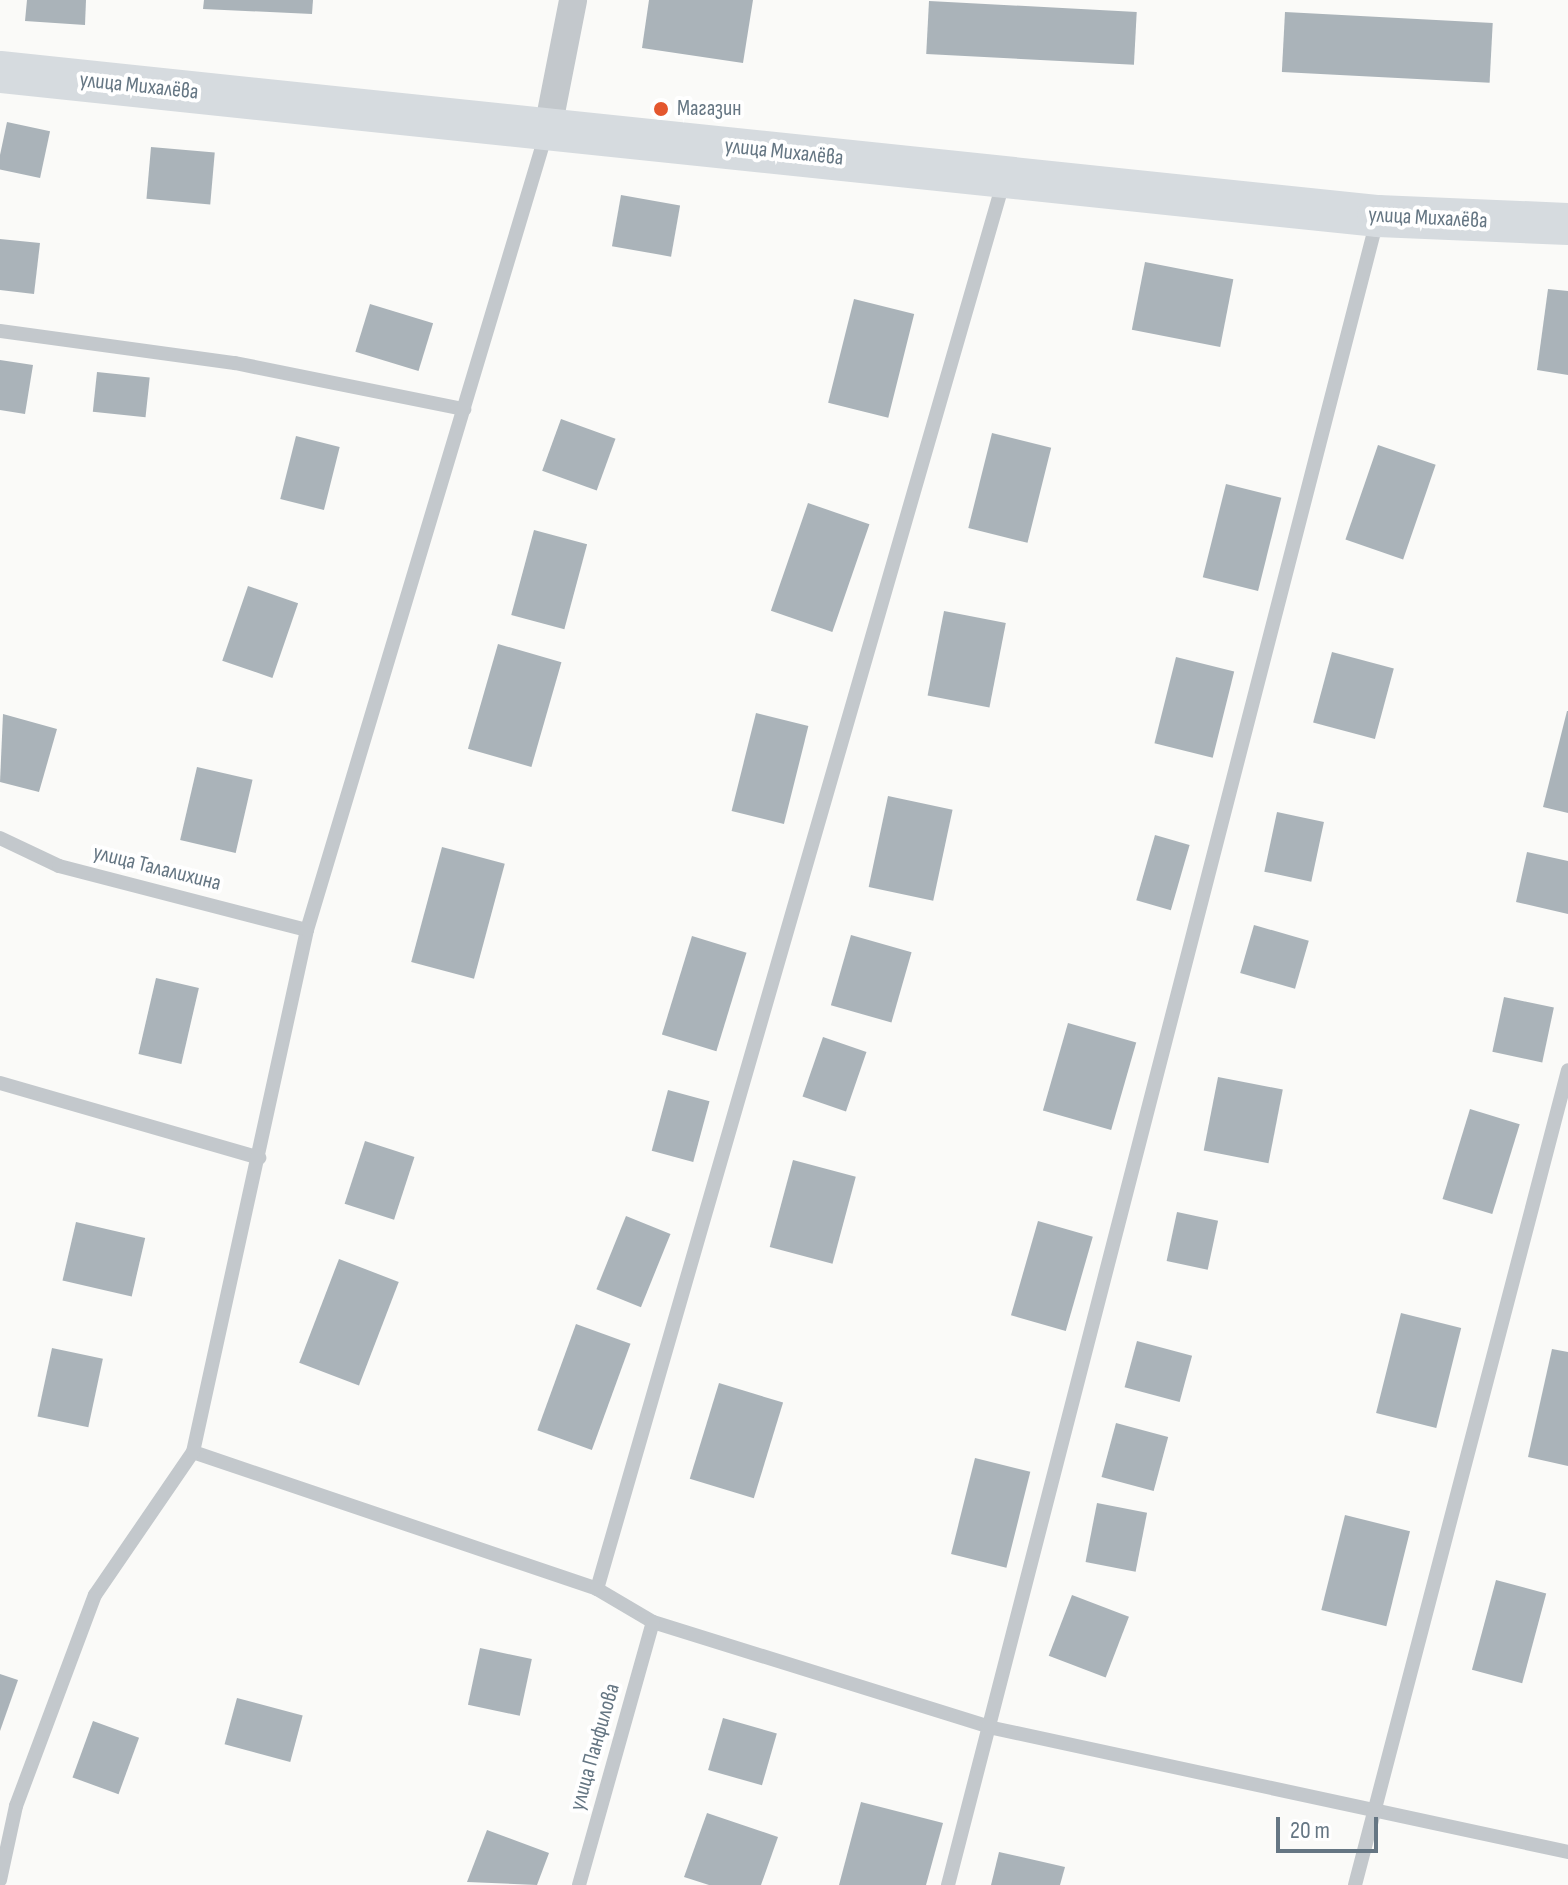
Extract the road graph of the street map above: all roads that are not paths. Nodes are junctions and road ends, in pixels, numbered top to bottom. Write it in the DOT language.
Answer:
graph roads {
  1 [pos="573,0"];
  2 [pos="0,72"];
  3 [pos="548,128"];
  4 [pos="1006,176"];
  5 [pos="1378,216"];
  6 [pos="1568,224"];
  7 [pos="0,331"];
  8 [pos="464,409"];
  9 [pos="0,838"];
  10 [pos="307,930"];
  11 [pos="1568,1070"];
  12 [pos="0,1083"];
  13 [pos="259,1158"];
  14 [pos="193,1452"];
  15 [pos="597,1589"];
  16 [pos="653,1622"];
  17 [pos="993,1728"];
  18 [pos="1374,1814"];
  19 [pos="1568,1852"];
  20 [pos="0,1880"];
  21 [pos="579,1885"];
  22 [pos="948,1885"];
  23 [pos="1355,1885"];
  1 -- 3 [label="street"];
  2 -- 3 [label="street, улица Михалёва"];
  3 -- 4 [label="street, улица Михалёва"];
  3 -- 8 [label="lane"];
  4 -- 5 [label="street, улица Михалёва"];
  4 -- 15 [label="lane"];
  5 -- 6 [label="street, улица Михалёва"];
  5 -- 17 [label="lane"];
  7 -- 8 [label="lane"];
  8 -- 10 [label="lane"];
  9 -- 10 [label="lane, улица Талалихина"];
  10 -- 13 [label="lane"];
  11 -- 18 [label="lane"];
  12 -- 13 [label="lane"];
  13 -- 14 [label="lane"];
  14 -- 15 [label="lane"];
  14 -- 20 [label="lane"];
  15 -- 16 [label="lane"];
  16 -- 17 [label="lane"];
  16 -- 21 [label="lane, улица Панфилова"];
  17 -- 18 [label="lane"];
  17 -- 22 [label="lane"];
  18 -- 19 [label="lane"];
  18 -- 23 [label="lane"];
}
